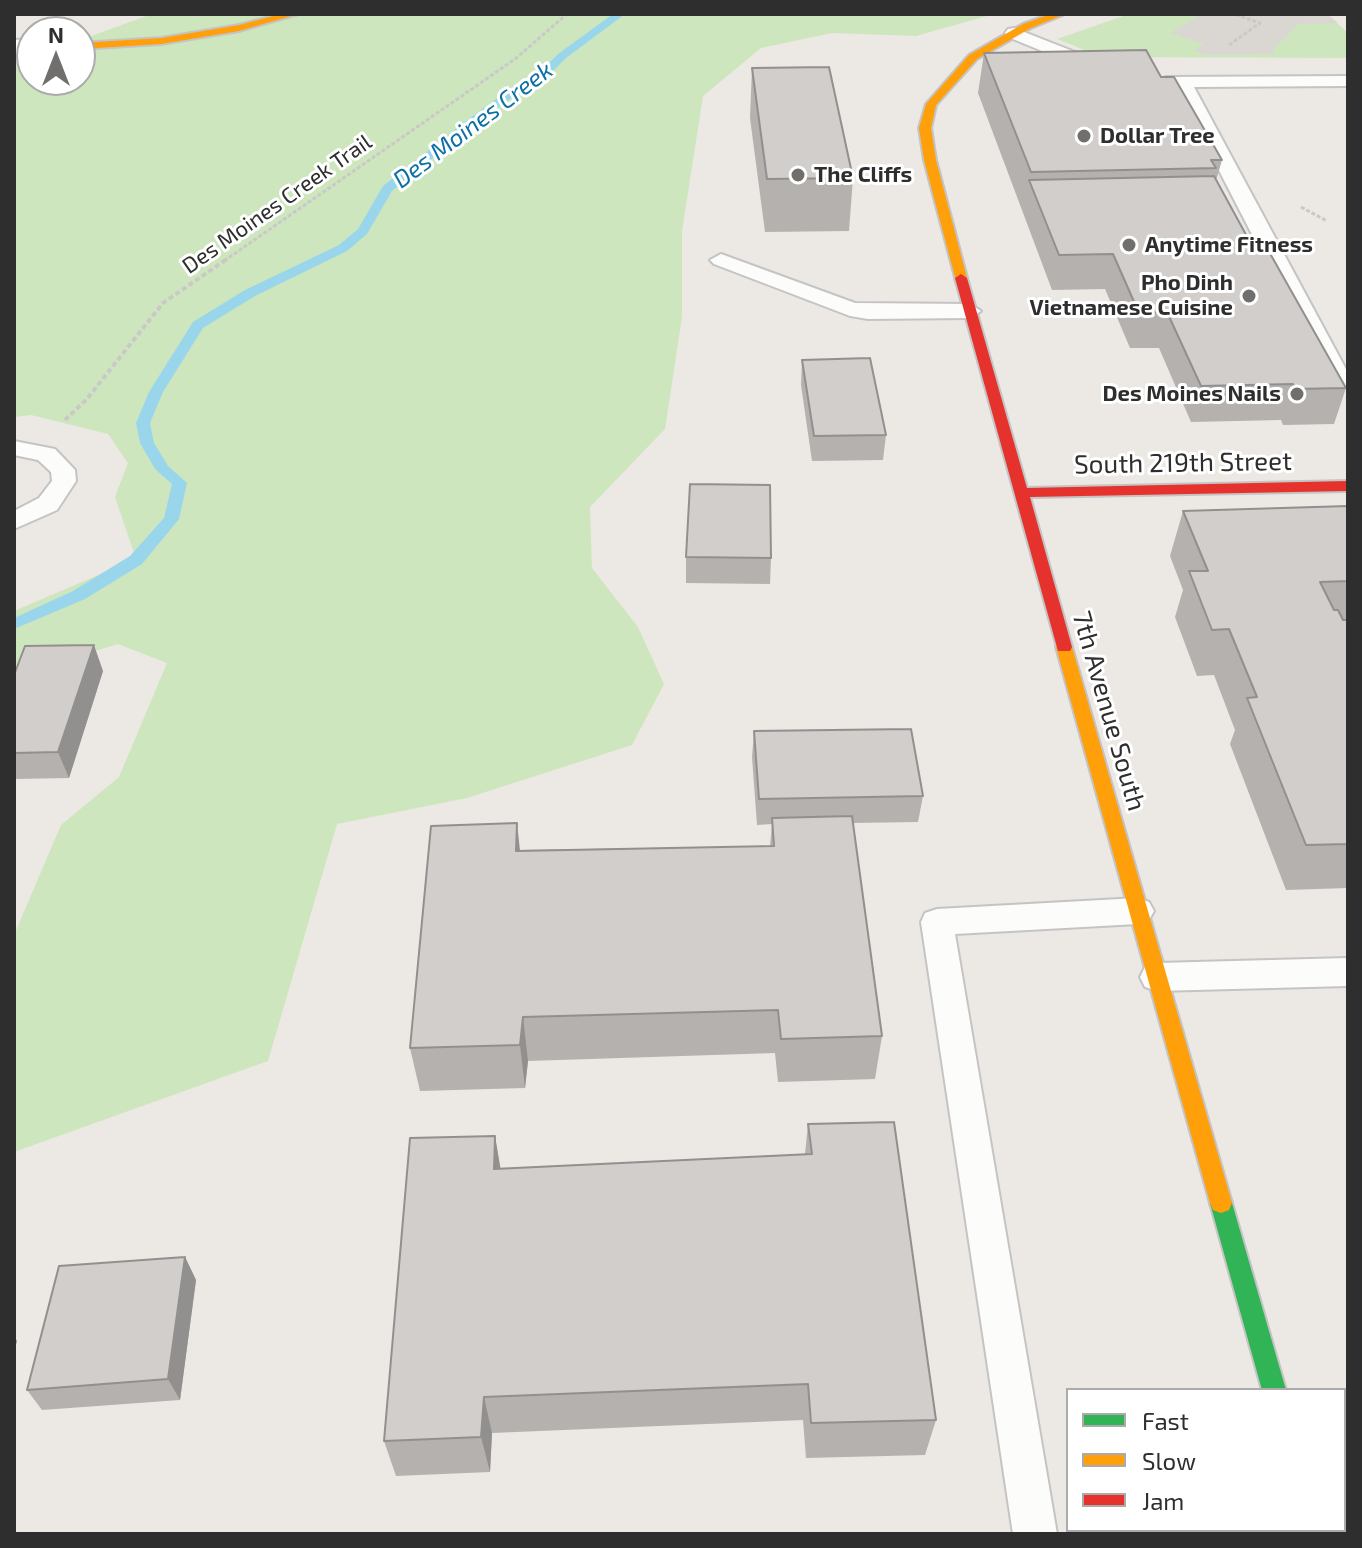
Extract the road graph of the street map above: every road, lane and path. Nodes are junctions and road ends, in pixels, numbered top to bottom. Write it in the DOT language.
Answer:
graph roads {
  1 [pos="293,14"];
  2 [pos="567,14"];
  3 [pos="1060,14"];
  4 [pos="1234,14"];
  5 [pos="1014,33"];
  6 [pos="96,45"];
  7 [pos="1218,52"];
  8 [pos="1103,80"];
  9 [pos="1348,81"];
  10 [pos="1147,82"];
  11 [pos="1182,82"];
  12 [pos="1301,207"];
  13 [pos="1327,221"];
  14 [pos="721,260"];
  15 [pos="970,311"];
  16 [pos="1348,380"];
  17 [pos="23,449"];
  18 [pos="1348,486"];
  19 [pos="1020,493"];
  20 [pos="14,521"];
  21 [pos="1138,911"];
  22 [pos="1348,972"];
  23 [pos="1157,977"];
  24 [pos="1273,1388"];
  25 [pos="1035,1534"];
  1 -- 6 [label="main road"];
  2 -- 17 [label="path, Des Moines Creek Trail"];
  3 -- 5 [label="main road, 7th Avenue South"];
  4 -- 7 [label="path"];
  5 -- 8 [label="lane"];
  5 -- 15 [label="main road, 7th Avenue South"];
  9 -- 11 [label="lane"];
  10 -- 11 [label="lane"];
  11 -- 16 [label="lane"];
  12 -- 13 [label="path"];
  14 -- 15 [label="lane"];
  15 -- 19 [label="main road, 7th Avenue South"];
  17 -- 20 [label="lane"];
  18 -- 19 [label="main road, South 219th Street"];
  19 -- 21 [label="main road, 7th Avenue South"];
  21 -- 23 [label="main road, 7th Avenue South"];
  21 -- 25 [label="lane"];
  22 -- 23 [label="lane"];
  23 -- 24 [label="main road, 7th Avenue South"];
}
